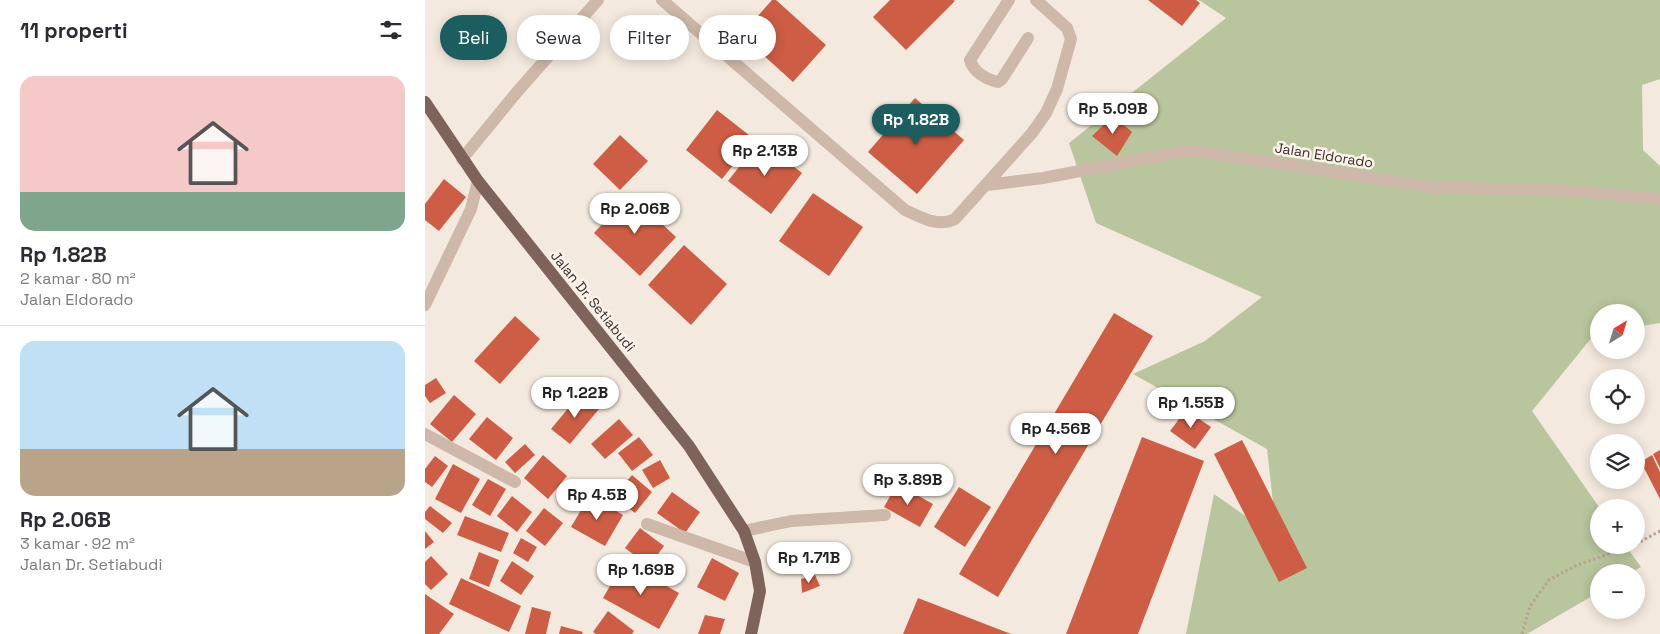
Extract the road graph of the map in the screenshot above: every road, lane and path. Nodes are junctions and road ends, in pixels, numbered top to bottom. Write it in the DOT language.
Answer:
graph roads {
  1 [pos="598,0"];
  2 [pos="662,0"];
  3 [pos="1009,0"];
  4 [pos="1036,0"];
  5 [pos="1027,38"];
  6 [pos="425,102"];
  7 [pos="462,159"];
  8 [pos="478,181"];
  9 [pos="987,185"];
  10 [pos="1660,199"];
  11 [pos="425,306"];
  12 [pos="425,434"];
  13 [pos="515,482"];
  14 [pos="885,515"];
  15 [pos="647,524"];
  16 [pos="744,531"];
  17 [pos="1660,531"];
  18 [pos="1645,539"];
  19 [pos="1608,554"];
  20 [pos="755,562"];
  21 [pos="751,634"];
  22 [pos="1522,634"];
  1 -- 7 [label="street"];
  2 -- 9 [label="street"];
  3 -- 5 [label="street"];
  4 -- 9 [label="street"];
  6 -- 7 [label="main road, Jalan Dr. Setiabudi"];
  7 -- 8 [label="main road, Jalan Dr. Setiabudi"];
  8 -- 11 [label="street"];
  8 -- 16 [label="main road, Jalan Dr. Setiabudi"];
  9 -- 10 [label="street, Jalan Eldorado"];
  12 -- 13 [label="street"];
  14 -- 16 [label="street"];
  15 -- 20 [label="street"];
  16 -- 20 [label="main road, Jalan Dr. Setiabudi"];
  17 -- 18 [label="path"];
  19 -- 22 [label="path"];
  20 -- 21 [label="main road, Jalan Dr. Setiabudi"];
}
